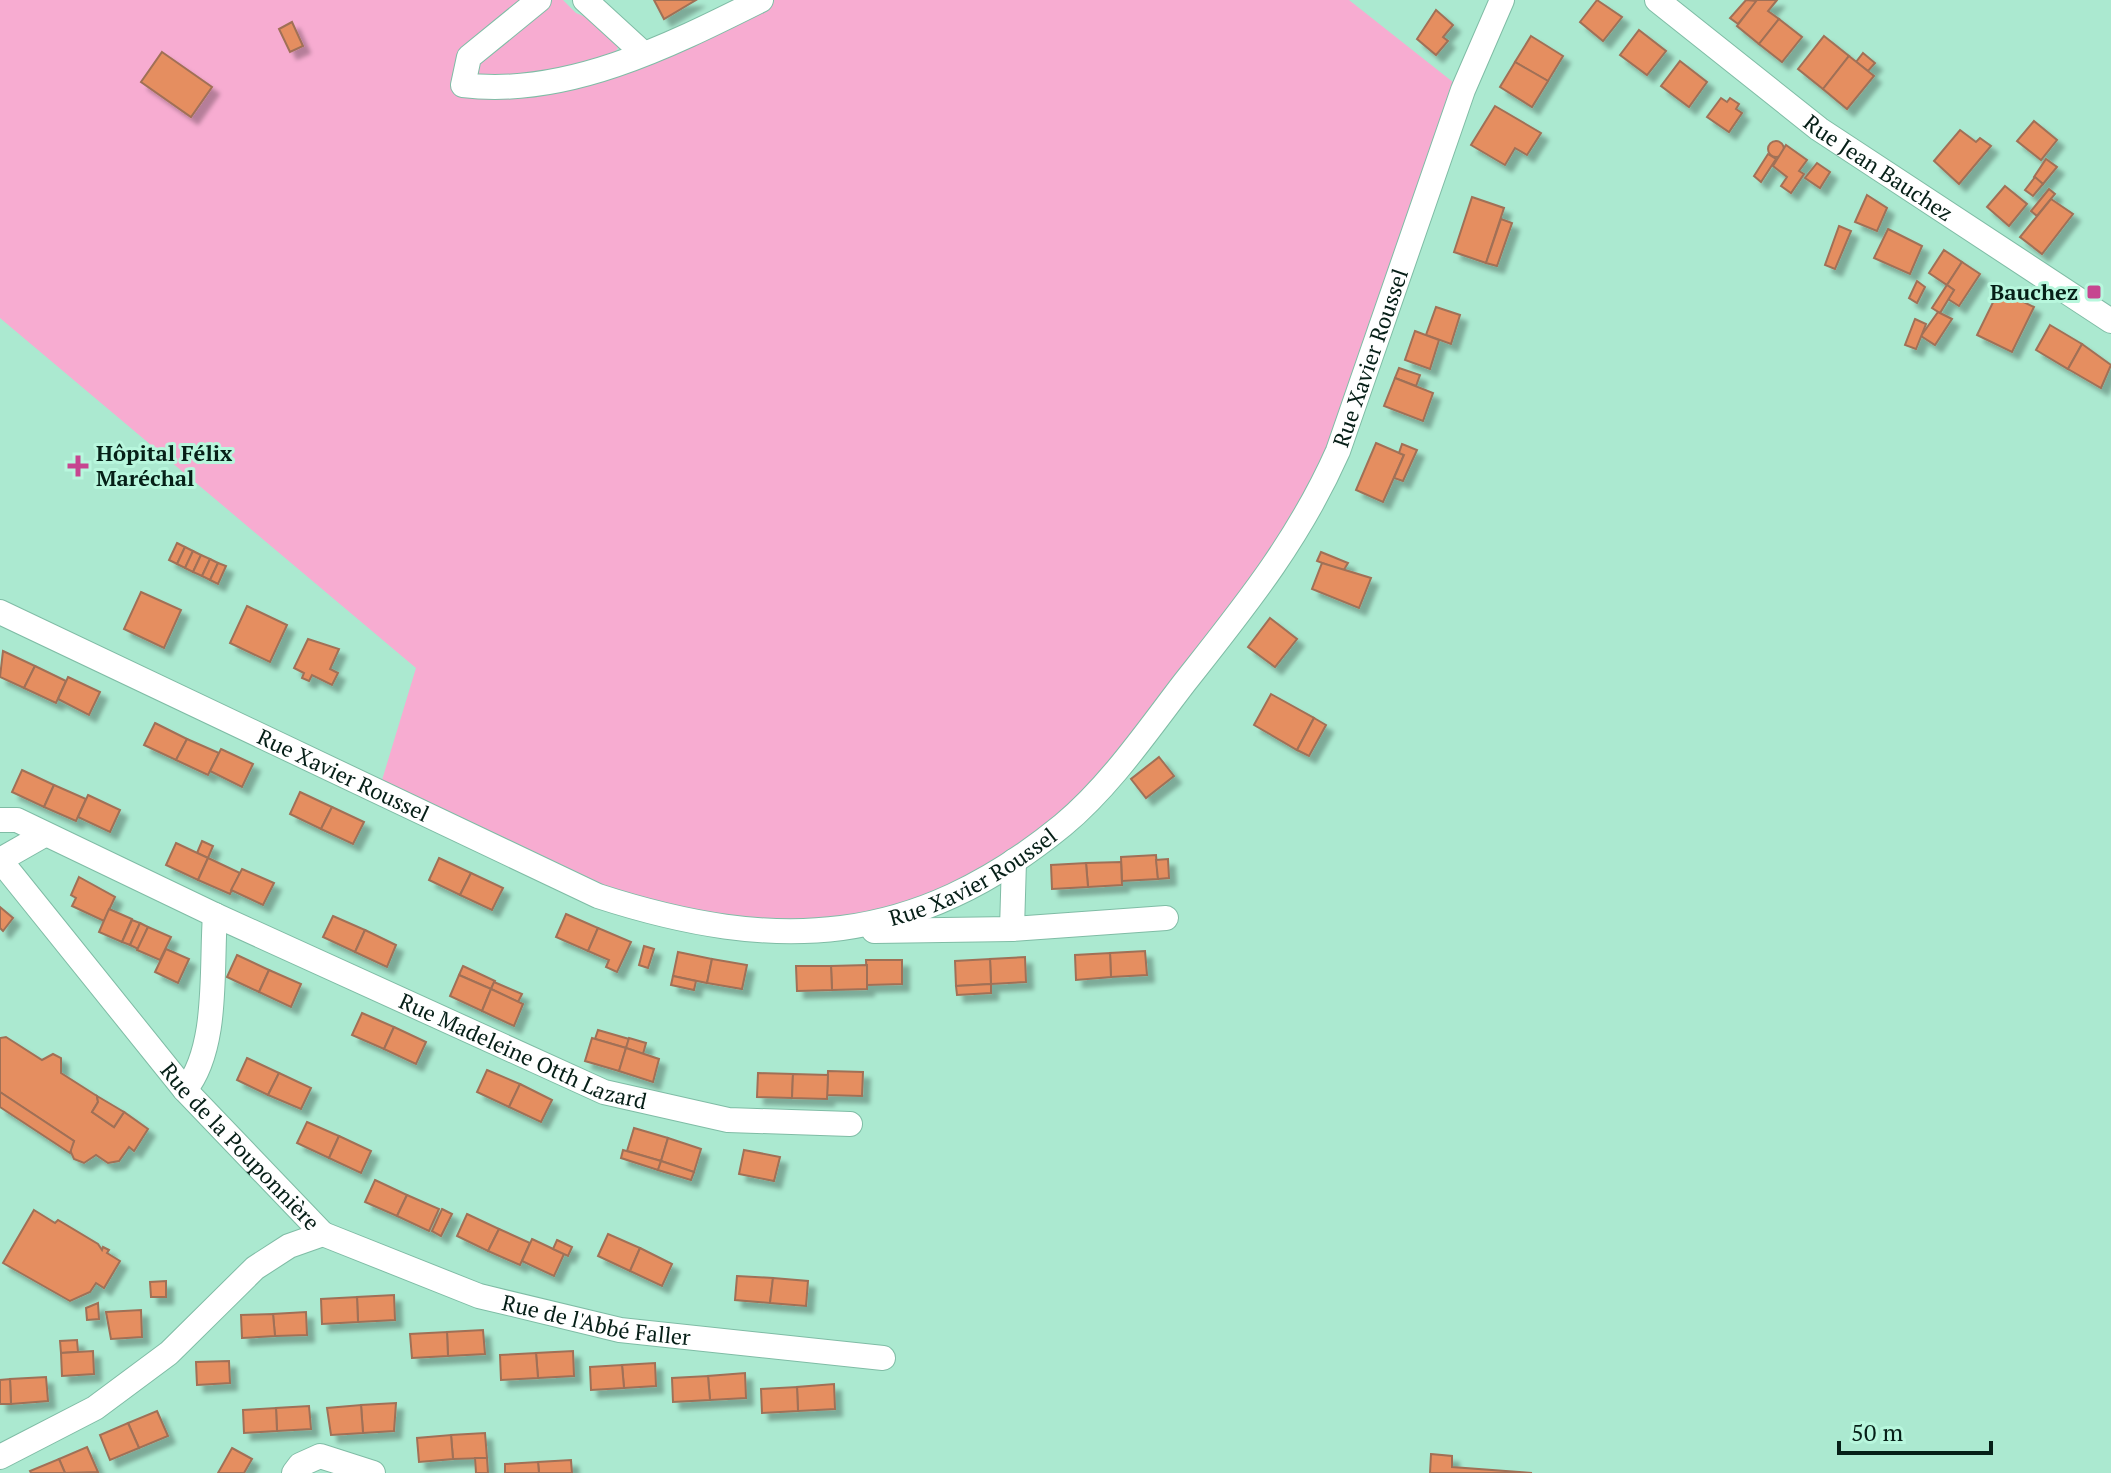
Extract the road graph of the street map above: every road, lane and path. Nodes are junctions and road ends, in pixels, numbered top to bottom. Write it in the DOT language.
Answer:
graph roads {
  1 [pos="539,0"];
  2 [pos="585,0"];
  3 [pos="761,0"];
  4 [pos="1502,0"];
  5 [pos="1657,0"];
  6 [pos="643,53"];
  7 [pos="2111,321"];
  8 [pos="0,612"];
  9 [pos="0,820"];
  10 [pos="44,835"];
  11 [pos="0,860"];
  12 [pos="1014,861"];
  13 [pos="215,915"];
  14 [pos="1166,918"];
  15 [pos="848,929"];
  16 [pos="1012,929"];
  17 [pos="185,1090"];
  18 [pos="850,1124"];
  19 [pos="323,1234"];
  20 [pos="883,1358"];
  21 [pos="0,1457"];
  22 [pos="294,1473"];
  23 [pos="373,1473"];
  1 -- 6 [label="street"];
  2 -- 6 [label="street"];
  3 -- 6 [label="street"];
  4 -- 12 [label="street, Rue Xavier Roussel"];
  5 -- 7 [label="street, Rue Jean Bauchez"];
  8 -- 15 [label="street, Rue Xavier Roussel"];
  9 -- 10 [label="street, Rue Madeleine Otth Lazard"];
  10 -- 11 [label="street"];
  10 -- 13 [label="street, Rue Madeleine Otth Lazard"];
  11 -- 17 [label="street, Rue de la Pouponnière"];
  12 -- 15 [label="street, Rue Xavier Roussel"];
  12 -- 16 [label="street"];
  13 -- 17 [label="street"];
  13 -- 18 [label="street, Rue Madeleine Otth Lazard"];
  14 -- 16 [label="street"];
  15 -- 16 [label="street"];
  17 -- 19 [label="street, Rue de la Pouponnière"];
  19 -- 20 [label="street, Rue de l'Abbé Faller"];
  19 -- 21 [label="street, Rue de la Pouponnière"];
  22 -- 23 [label="street"];
}
